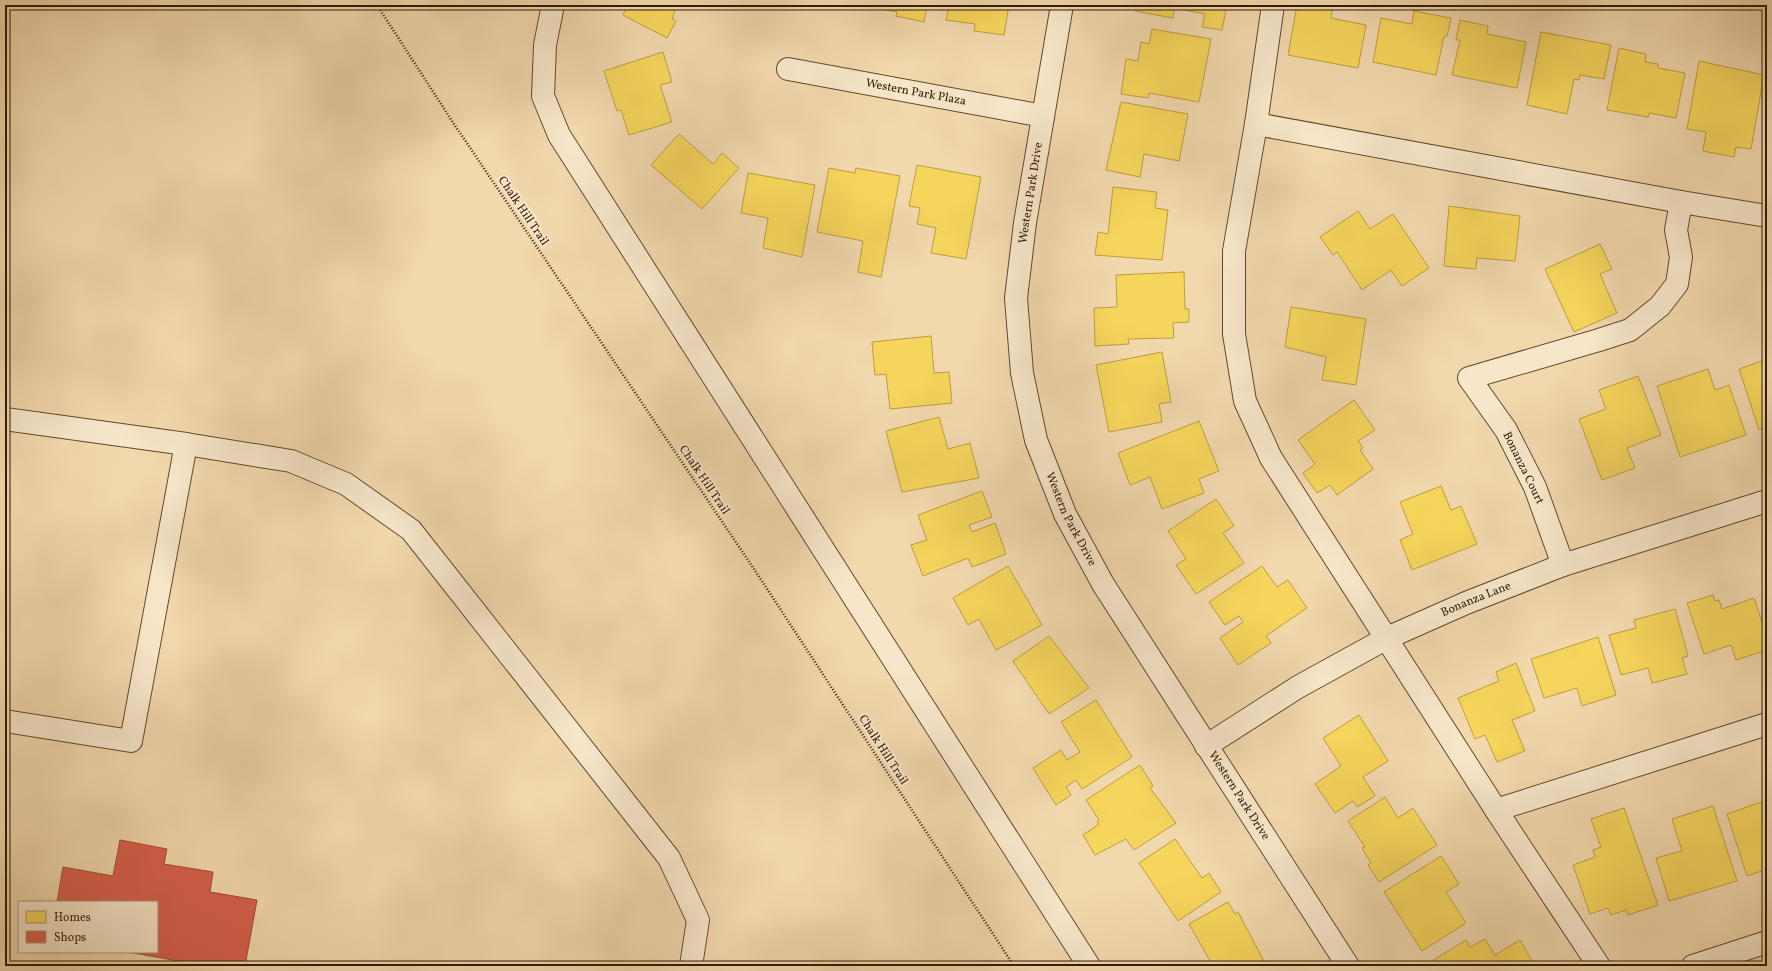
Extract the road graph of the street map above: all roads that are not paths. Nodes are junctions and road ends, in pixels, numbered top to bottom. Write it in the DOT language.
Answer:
graph roads {
  1 [pos="553,5"];
  2 [pos="1062,5"];
  3 [pos="1273,5"];
  4 [pos="788,69"];
  5 [pos="1043,116"];
  6 [pos="1256,124"];
  7 [pos="1681,202"];
  8 [pos="1767,216"];
  9 [pos="5,419"];
  10 [pos="186,444"];
  11 [pos="1767,501"];
  12 [pos="1563,565"];
  13 [pos="1387,638"];
  14 [pos="5,722"];
  15 [pos="1767,724"];
  16 [pos="1206,746"];
  17 [pos="1496,810"];
  18 [pos="1767,942"];
  19 [pos="691,966"];
  20 [pos="1089,966"];
  21 [pos="1348,966"];
  22 [pos="1599,966"];
  23 [pos="1693,966"];
  1 -- 20 [label="street"];
  2 -- 5 [label="street, Western Park Drive"];
  3 -- 6 [label="street"];
  4 -- 5 [label="street, Western Park Plaza"];
  5 -- 16 [label="street, Western Park Drive"];
  6 -- 7 [label="street"];
  6 -- 13 [label="street"];
  7 -- 8 [label="street"];
  7 -- 12 [label="street, Bonanza Court"];
  9 -- 10 [label="street"];
  10 -- 14 [label="street"];
  10 -- 19 [label="street"];
  11 -- 12 [label="street, Bonanza Lane"];
  12 -- 13 [label="street, Bonanza Lane"];
  13 -- 16 [label="street, Bonanza Lane"];
  13 -- 17 [label="street"];
  15 -- 17 [label="street"];
  16 -- 21 [label="street, Western Park Drive"];
  17 -- 22 [label="street"];
  18 -- 23 [label="street"];
}
